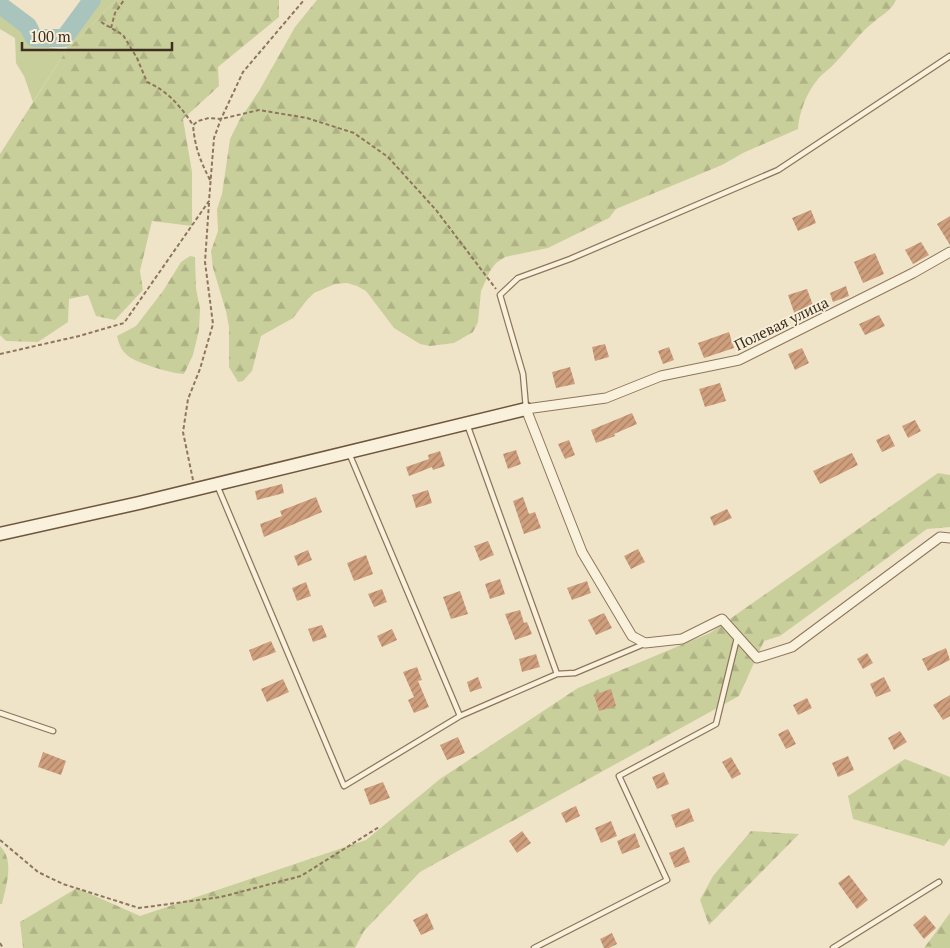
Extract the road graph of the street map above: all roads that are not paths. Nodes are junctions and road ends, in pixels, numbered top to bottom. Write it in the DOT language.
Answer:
graph roads {
  1 [pos="950,56"];
  2 [pos="950,252"];
  3 [pos="526,409"];
  4 [pos="467,423"];
  5 [pos="349,452"];
  6 [pos="217,484"];
  7 [pos="0,534"];
  8 [pos="950,538"];
  9 [pos="738,636"];
  10 [pos="645,643"];
  11 [pos="557,674"];
  12 [pos="0,713"];
  13 [pos="460,716"];
  14 [pos="53,731"];
  15 [pos="939,882"];
  16 [pos="534,948"];
  17 [pos="833,948"];
  1 -- 3 [label="lane"];
  2 -- 3 [label="street, Полевая улица"];
  3 -- 4 [label="street"];
  3 -- 10 [label="street"];
  4 -- 5 [label="street"];
  4 -- 11 [label="lane"];
  5 -- 6 [label="street"];
  5 -- 13 [label="lane"];
  6 -- 7 [label="street"];
  6 -- 13 [label="lane"];
  8 -- 9 [label="street"];
  9 -- 10 [label="street"];
  9 -- 16 [label="lane"];
  10 -- 11 [label="lane"];
  11 -- 13 [label="lane"];
  12 -- 14 [label="lane"];
  15 -- 17 [label="lane"];
}
